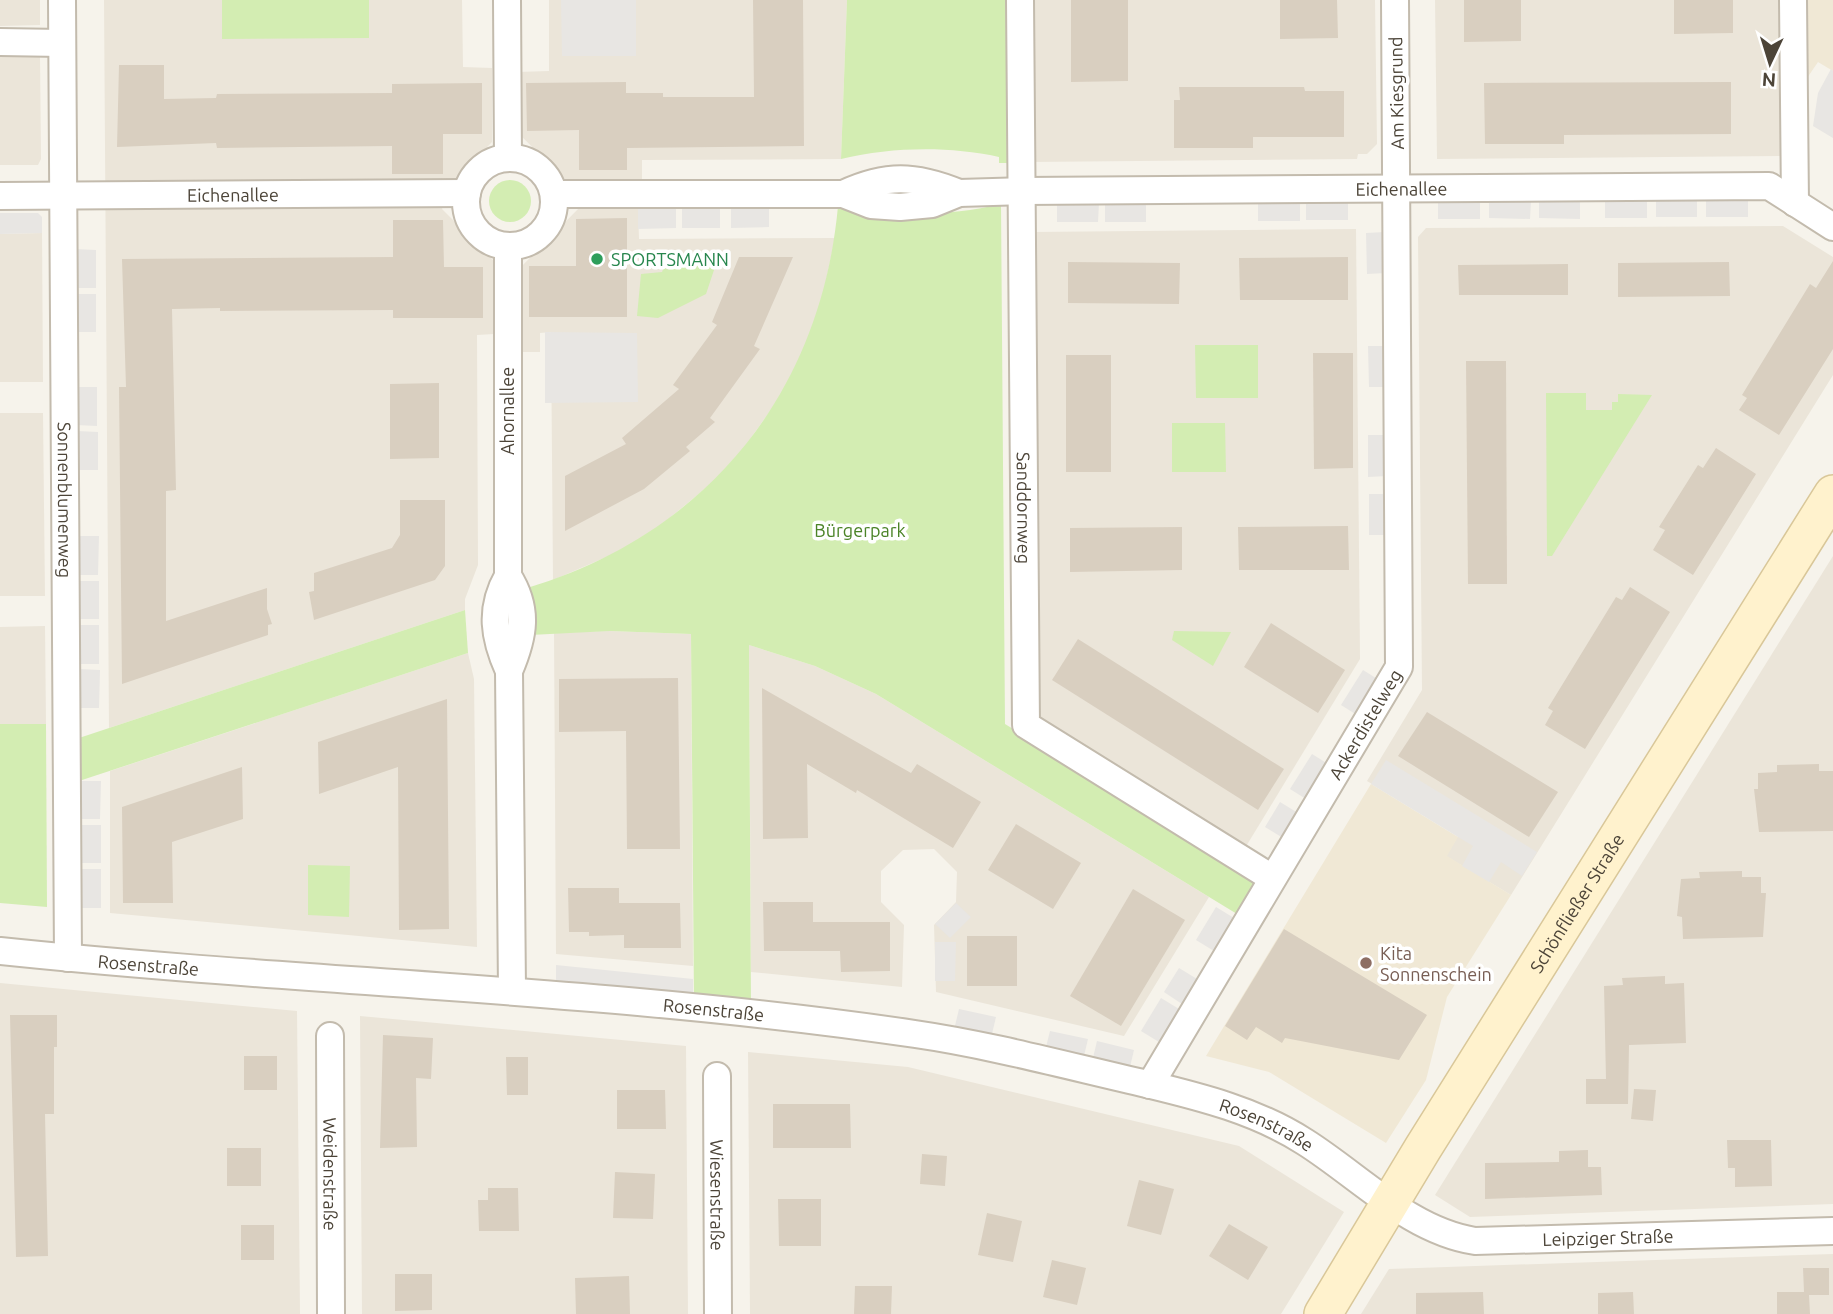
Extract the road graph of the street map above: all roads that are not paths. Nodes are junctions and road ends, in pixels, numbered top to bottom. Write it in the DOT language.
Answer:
graph roads {
  1 [pos="62,0"];
  2 [pos="507,0"];
  3 [pos="1020,0"];
  4 [pos="1395,0"];
  5 [pos="1793,0"];
  6 [pos="0,42"];
  7 [pos="62,43"];
  8 [pos="508,158"];
  9 [pos="1397,187"];
  10 [pos="1023,191"];
  11 [pos="467,193"];
  12 [pos="554,194"];
  13 [pos="65,195"];
  14 [pos="0,196"];
  15 [pos="1795,204"];
  16 [pos="1833,227"];
  17 [pos="508,246"];
  18 [pos="1833,494"];
  19 [pos="1272,878"];
  20 [pos="0,951"];
  21 [pos="68,958"];
  22 [pos="512,990"];
  23 [pos="330,1036"];
  24 [pos="717,1076"];
  25 [pos="1150,1085"];
  26 [pos="1391,1203"];
  27 [pos="1833,1231"];
  28 [pos="331,1314"];
  29 [pos="718,1314"];
  30 [pos="1323,1314"];
  1 -- 7 [label="street, Sonnenblumenweg"];
  2 -- 8 [label="street"];
  3 -- 10 [label="street, Sanddornweg"];
  4 -- 9 [label="street, Am Kiesgrund"];
  5 -- 15 [label="street"];
  6 -- 7 [label="street"];
  7 -- 13 [label="street, Sonnenblumenweg"];
  8 -- 11 [label="street"];
  8 -- 12 [label="street"];
  9 -- 10 [label="street, Eichenallee"];
  9 -- 15 [label="street, Eichenallee"];
  9 -- 19 [label="street, Ackerdistelweg"];
  10 -- 12 [label="street, Eichenallee"];
  10 -- 19 [label="street, Sanddornweg"];
  11 -- 13 [label="street, Eichenallee"];
  11 -- 17 [label="street"];
  12 -- 17 [label="street"];
  13 -- 14 [label="street, Eichenallee"];
  13 -- 21 [label="street, Sonnenblumenweg"];
  15 -- 16 [label="street, Eichenallee"];
  17 -- 22 [label="street, Ahornallee"];
  18 -- 26 [label="main road, Schönfließer Straße"];
  19 -- 25 [label="street, Ackerdistelweg"];
  20 -- 21 [label="street, Rosenstraße"];
  21 -- 22 [label="street, Rosenstraße"];
  22 -- 25 [label="street, Rosenstraße"];
  23 -- 28 [label="street, Weidenstraße"];
  24 -- 29 [label="street, Wiesenstraße"];
  25 -- 26 [label="street, Rosenstraße"];
  26 -- 27 [label="street, Leipziger Straße"];
  26 -- 30 [label="main road, Schönfließer Straße"];
}
